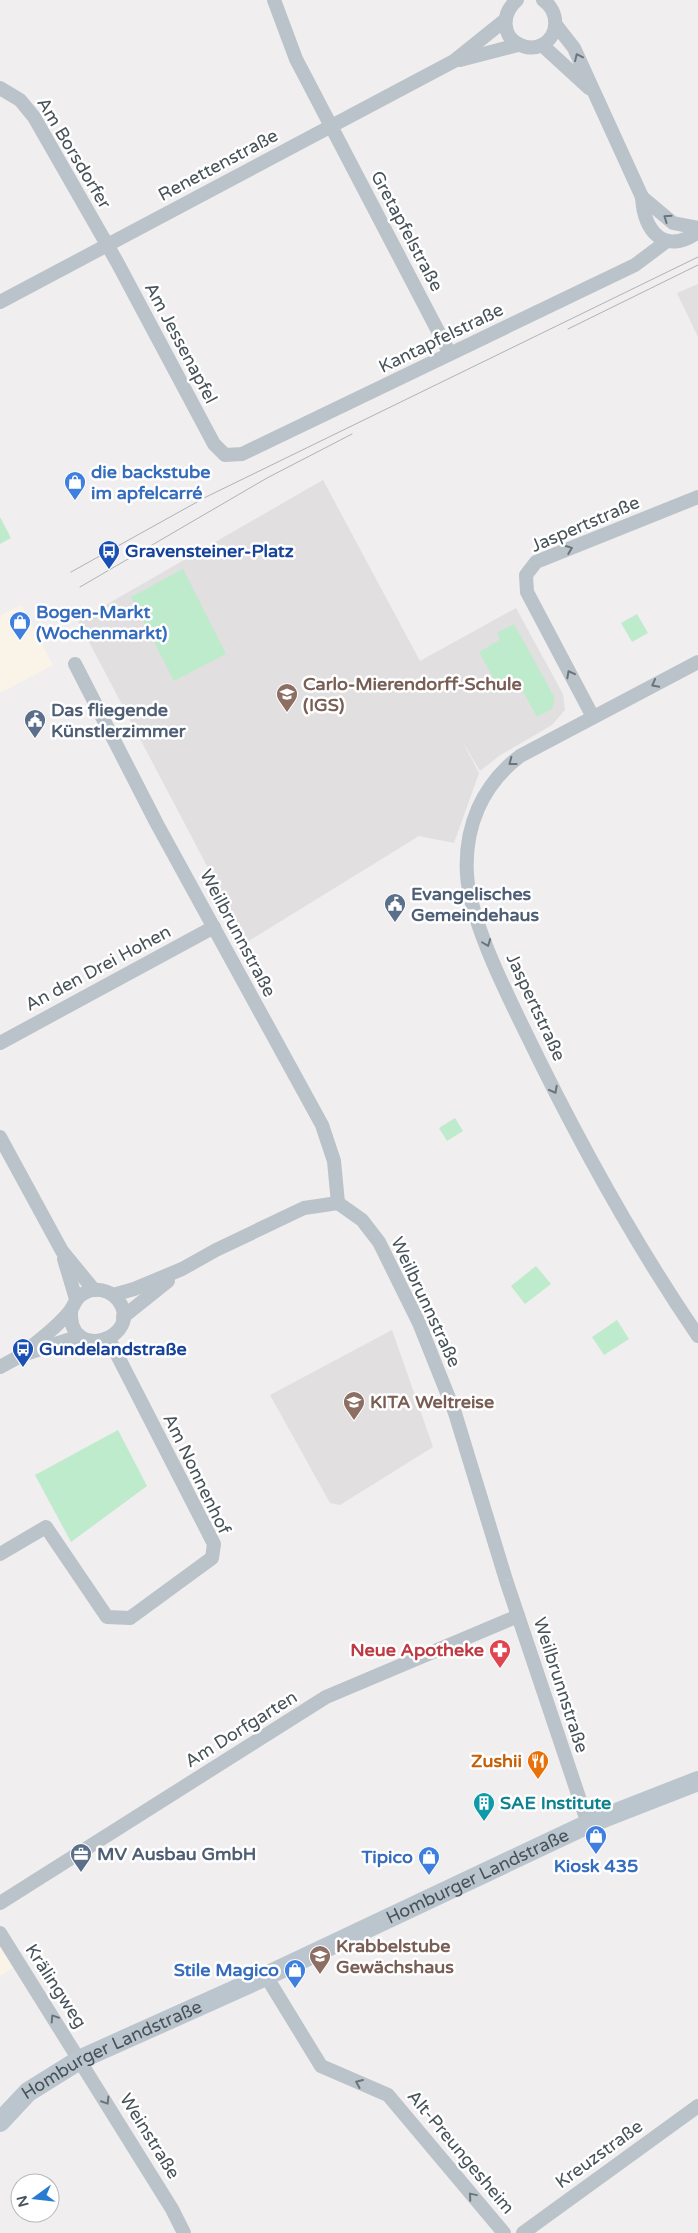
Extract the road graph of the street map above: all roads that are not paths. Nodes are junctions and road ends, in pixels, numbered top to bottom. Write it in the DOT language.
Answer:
graph roads {
  1 [pos="274,0"];
  2 [pos="517,0"];
  3 [pos="543,0"];
  4 [pos="505,20"];
  5 [pos="556,25"];
  6 [pos="518,45"];
  7 [pos="542,45"];
  8 [pos="454,61"];
  9 [pos="0,88"];
  10 [pos="595,93"];
  11 [pos="331,126"];
  12 [pos="642,197"];
  13 [pos="698,228"];
  14 [pos="698,232"];
  15 [pos="667,241"];
  16 [pos="108,245"];
  17 [pos="0,302"];
  18 [pos="450,354"];
  19 [pos="225,456"];
  20 [pos="698,497"];
  21 [pos="698,662"];
  22 [pos="75,664"];
  23 [pos="593,717"];
  24 [pos="214,927"];
  25 [pos="0,1043"];
  26 [pos="0,1137"];
  27 [pos="338,1203"];
  28 [pos="62,1251"];
  29 [pos="182,1269"];
  30 [pos="94,1290"];
  31 [pos="113,1295"];
  32 [pos="74,1305"];
  33 [pos="123,1316"];
  34 [pos="80,1336"];
  35 [pos="698,1336"];
  36 [pos="110,1338"];
  37 [pos="22,1355"];
  38 [pos="0,1367"];
  39 [pos="0,1554"];
  40 [pos="518,1616"];
  41 [pos="698,1781"];
  42 [pos="588,1824"];
  43 [pos="0,1903"];
  44 [pos="0,1933"];
  45 [pos="266,1976"];
  46 [pos="81,2059"];
  47 [pos="698,2106"];
  48 [pos="0,2122"];
  49 [pos="184,2233"];
  50 [pos="504,2233"];
  51 [pos="523,2233"];
  1 -- 11 [label="street, Gretapfelstraße"];
  2 -- 4 [label="street"];
  3 -- 5 [label="street"];
  4 -- 6 [label="street"];
  4 -- 8 [label="street, Renettenstraße"];
  5 -- 7 [label="street"];
  10 -- 5 [label="street, one-way"];
  6 -- 7 [label="street, Renettenstraße"];
  6 -- 8 [label="street, Renettenstraße"];
  7 -- 10 [label="street"];
  8 -- 11 [label="street, Renettenstraße"];
  9 -- 16 [label="street, Am Borsdorfer"];
  10 -- 12 [label="street"];
  11 -- 16 [label="street, Renettenstraße"];
  11 -- 18 [label="street, Gretapfelstraße"];
  13 -- 12 [label="street, one-way"];
  12 -- 15 [label="street"];
  14 -- 15 [label="street"];
  15 -- 18 [label="street, Kantapfelstraße"];
  16 -- 17 [label="street, Renettenstraße"];
  16 -- 19 [label="street, Am Jessenapfel"];
  18 -- 19 [label="street, Kantapfelstraße"];
  23 -- 20 [label="street, Jaspertstraße, one-way"];
  21 -- 23 [label="street, Jaspertstraße, one-way"];
  22 -- 24 [label="street, Weilbrunnstraße"];
  23 -- 35 [label="street, Jaspertstraße, one-way"];
  24 -- 25 [label="street, An den Drei Hohen"];
  24 -- 27 [label="street, Weilbrunnstraße"];
  26 -- 28 [label="street"];
  27 -- 29 [label="street"];
  27 -- 40 [label="street, Weilbrunnstraße"];
  28 -- 30 [label="street"];
  28 -- 32 [label="street"];
  29 -- 31 [label="street"];
  29 -- 33 [label="street"];
  30 -- 31 [label="street"];
  30 -- 32 [label="street"];
  31 -- 33 [label="street"];
  32 -- 34 [label="street"];
  32 -- 37 [label="street"];
  33 -- 36 [label="street"];
  34 -- 36 [label="street"];
  34 -- 37 [label="street"];
  36 -- 39 [label="street, Am Nonnenhof"];
  37 -- 38 [label="street"];
  40 -- 42 [label="street, Weilbrunnstraße"];
  40 -- 43 [label="street, Am Dorfgarten"];
  41 -- 42 [label="street, Homburger Landstraße"];
  42 -- 45 [label="street, Homburger Landstraße"];
  46 -- 44 [label="street, Krälingweg, one-way"];
  45 -- 46 [label="street, Homburger Landstraße"];
  50 -- 45 [label="street, Alt-Preungesheim, one-way"];
  46 -- 48 [label="street, Homburger Landstraße"];
  46 -- 49 [label="street, Weinstraße, one-way"];
  47 -- 51 [label="street, Kreuzstraße"];
}
